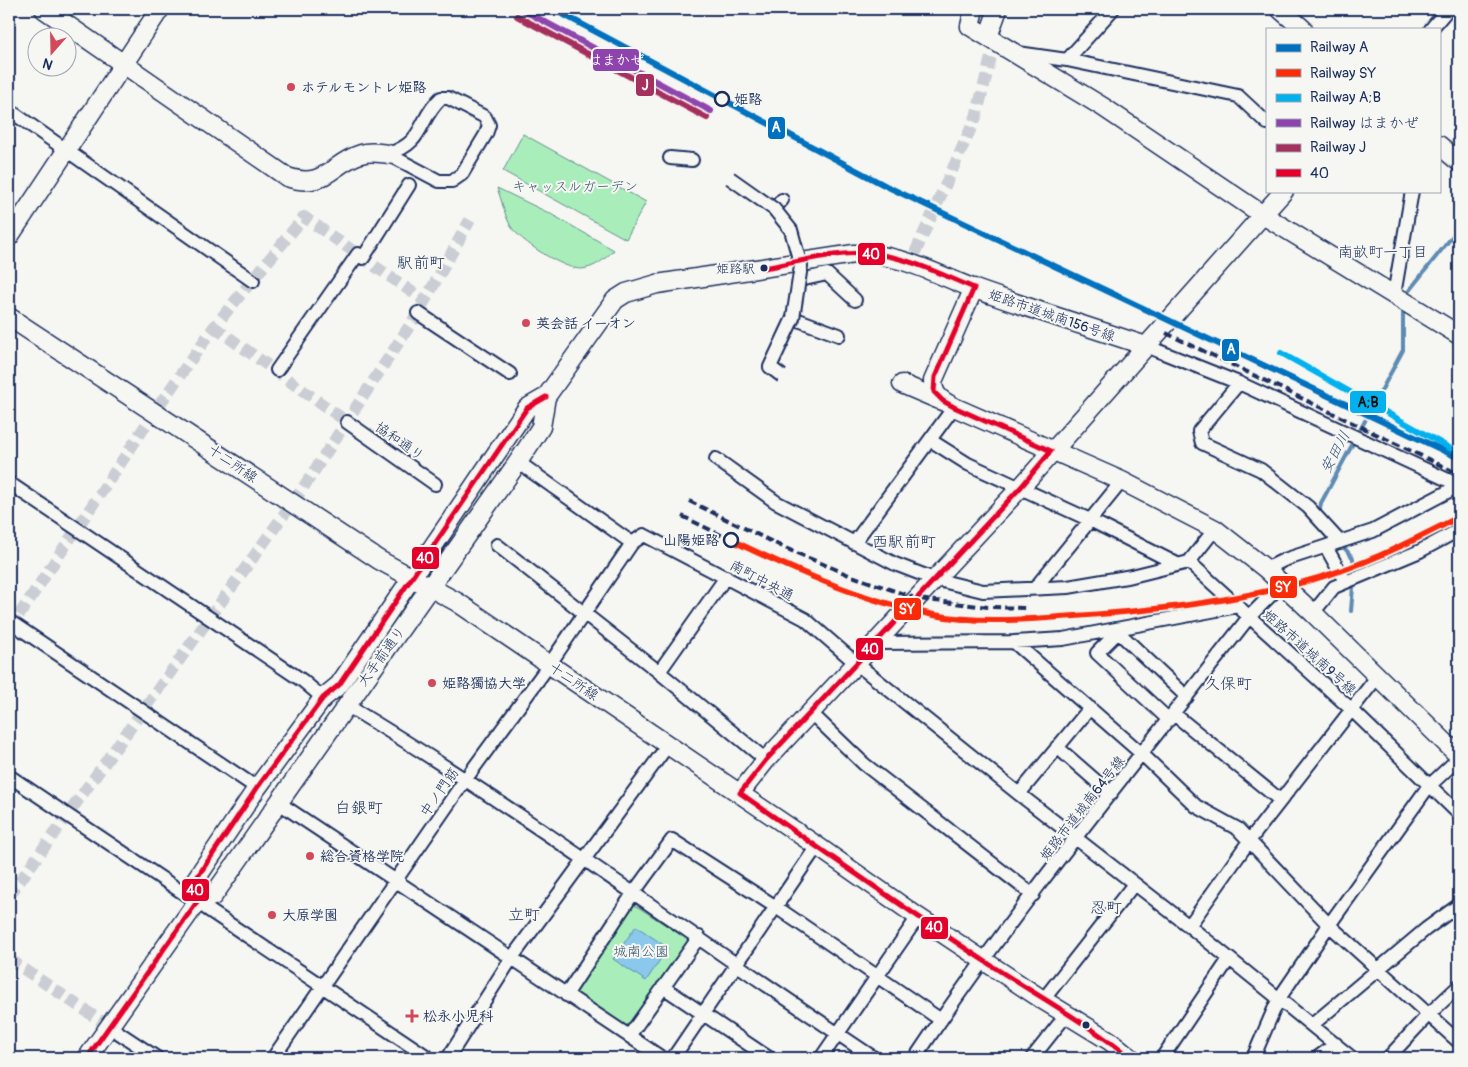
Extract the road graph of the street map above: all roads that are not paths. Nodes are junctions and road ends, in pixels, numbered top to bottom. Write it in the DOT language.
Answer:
graph roads {
  1 [pos="44,9"];
  2 [pos="160,9"];
  3 [pos="974,9"];
  4 [pos="998,9"];
  5 [pos="1113,9"];
  6 [pos="1280,9"];
  7 [pos="1448,9"];
  8 [pos="1302,28"];
  9 [pos="1432,28"];
  10 [pos="988,37"];
  11 [pos="1015,52"];
  12 [pos="1067,60"];
  13 [pos="123,64"];
  14 [pos="9,110"];
  15 [pos="1266,122"];
  16 [pos="1440,146"];
  17 [pos="66,150"];
  18 [pos="388,154"];
  19 [pos="670,158"];
  20 [pos="692,160"];
  21 [pos="1459,162"];
  22 [pos="730,178"];
  23 [pos="409,185"];
  24 [pos="1283,192"];
  25 [pos="1412,192"];
  26 [pos="1263,215"];
  27 [pos="9,236"];
  28 [pos="800,280"];
  29 [pos="252,281"];
  30 [pos="640,288"];
  31 [pos="974,288"];
  32 [pos="1394,295"];
  33 [pos="855,300"];
  34 [pos="418,313"];
  35 [pos="9,317"];
  36 [pos="793,318"];
  37 [pos="839,335"];
  38 [pos="1459,335"];
  39 [pos="1146,346"];
  40 [pos="277,370"];
  41 [pos="510,374"];
  42 [pos="782,376"];
  43 [pos="1239,383"];
  44 [pos="902,384"];
  45 [pos="546,397"];
  46 [pos="948,404"];
  47 [pos="347,422"];
  48 [pos="930,440"];
  49 [pos="1051,451"];
  50 [pos="716,459"];
  51 [pos="518,462"];
  52 [pos="1122,481"];
  53 [pos="9,483"];
  54 [pos="435,484"];
  55 [pos="1021,487"];
  56 [pos="1090,520"];
  57 [pos="1215,529"];
  58 [pos="1459,530"];
  59 [pos="1340,542"];
  60 [pos="632,543"];
  61 [pos="854,543"];
  62 [pos="497,545"];
  63 [pos="1326,547"];
  64 [pos="1183,563"];
  65 [pos="1266,569"];
  66 [pos="411,577"];
  67 [pos="726,577"];
  68 [pos="934,579"];
  69 [pos="1345,581"];
  70 [pos="1282,584"];
  71 [pos="431,587"];
  72 [pos="1034,588"];
  73 [pos="1238,606"];
  74 [pos="1313,613"];
  75 [pos="584,614"];
  76 [pos="1249,617"];
  77 [pos="9,621"];
  78 [pos="1116,631"];
  79 [pos="1014,642"];
  80 [pos="877,643"];
  81 [pos="857,664"];
  82 [pos="549,665"];
  83 [pos="658,672"];
  84 [pos="1377,677"];
  85 [pos="1187,697"];
  86 [pos="323,698"];
  87 [pos="346,705"];
  88 [pos="1090,708"];
  89 [pos="1350,709"];
  90 [pos="810,712"];
  91 [pos="1171,717"];
  92 [pos="668,745"];
  93 [pos="1057,747"];
  94 [pos="1142,754"];
  95 [pos="1459,757"];
  96 [pos="766,760"];
  97 [pos="9,776"];
  98 [pos="466,780"];
  99 [pos="1428,786"];
  100 [pos="257,788"];
  101 [pos="740,793"];
  102 [pos="1019,794"];
  103 [pos="1111,794"];
  104 [pos="1280,800"];
  105 [pos="279,803"];
  106 [pos="1459,814"];
  107 [pos="1076,839"];
  108 [pos="1249,841"];
  109 [pos="818,846"];
  110 [pos="584,859"];
  111 [pos="396,882"];
  112 [pos="1134,884"];
  113 [pos="634,892"];
  114 [pos="1033,896"];
  115 [pos="197,902"];
  116 [pos="1459,905"];
  117 [pos="776,906"];
  118 [pos="918,917"];
  119 [pos="1329,925"];
  120 [pos="1190,926"];
  121 [pos="699,937"];
  122 [pos="511,959"];
  123 [pos="1229,959"];
  124 [pos="983,961"];
  125 [pos="737,963"];
  126 [pos="1379,971"];
  127 [pos="876,976"];
  128 [pos="1459,986"];
  129 [pos="322,987"];
  130 [pos="663,987"];
  131 [pos="566,995"];
  132 [pos="1043,1000"];
  133 [pos="1278,1000"];
  134 [pos="703,1014"];
  135 [pos="1067,1014"];
  136 [pos="1428,1015"];
  137 [pos="941,1020"];
  138 [pos="1312,1025"];
  139 [pos="110,1027"];
  140 [pos="838,1034"];
  141 [pos="629,1036"];
  142 [pos="1459,1042"];
  143 [pos="1336,1044"];
  144 [pos="88,1058"];
  145 [pos="157,1058"];
  146 [pos="273,1058"];
  147 [pos="429,1058"];
  148 [pos="448,1058"];
  149 [pos="662,1058"];
  150 [pos="673,1058"];
  151 [pos="769,1058"];
  152 [pos="821,1058"];
  153 [pos="874,1058"];
  154 [pos="915,1058"];
  155 [pos="1032,1058"];
  156 [pos="1131,1058"];
  157 [pos="1162,1058"];
  158 [pos="1253,1058"];
  159 [pos="1317,1058"];
  160 [pos="1352,1058"];
  161 [pos="1388,1058"];
  1 -- 13 [label="street"];
  2 -- 13 [label="street"];
  3 -- 10 [label="street"];
  4 -- 10 [label="street"];
  5 -- 12 [label="street"];
  6 -- 8 [label="street"];
  7 -- 9 [label="street"];
  10 -- 11 [label="street"];
  11 -- 12 [label="street"];
  11 -- 26 [label="street"];
  12 -- 15 [label="street"];
  13 -- 17 [label="street"];
  13 -- 18 [label="street"];
  14 -- 17 [label="street"];
  16 -- 21 [label="street"];
  17 -- 27 [label="street"];
  17 -- 29 [label="street"];
  18 -- 18 [label="street"];
  19 -- 20 [label="street"];
  22 -- 28 [label="street, bridge"];
  23 -- 40 [label="street"];
  24 -- 26 [label="street"];
  25 -- 32 [label="street"];
  26 -- 32 [label="street"];
  26 -- 39 [label="street"];
  28 -- 33 [label="street"];
  28 -- 36 [label="street, bridge"];
  30 -- 31 [label="street, 姫路市道城南156号線"];
  30 -- 45 [label="street, 大手前通り"];
  31 -- 39 [label="street, 姫路市道城南156号線"];
  31 -- 46 [label="street"];
  32 -- 38 [label="street"];
  34 -- 41 [label="street"];
  35 -- 66 [label="street, 十二所線"];
  36 -- 37 [label="street"];
  36 -- 42 [label="street, bridge"];
  39 -- 43 [label="street"];
  39 -- 49 [label="street"];
  43 -- 59 [label="street"];
  43 -- 59 [label="street"];
  44 -- 46 [label="street"];
  45 -- 51 [label="street, 大手前通り"];
  45 -- 66 [label="street, 大手前通り"];
  46 -- 48 [label="street"];
  46 -- 49 [label="street"];
  47 -- 54 [label="street, 協和通り"];
  48 -- 55 [label="street, 姫路市道城南9号線"];
  48 -- 61 [label="street"];
  49 -- 52 [label="street"];
  49 -- 55 [label="street"];
  50 -- 61 [label="street"];
  51 -- 60 [label="street"];
  51 -- 71 [label="street, 大手前通り"];
  52 -- 56 [label="street"];
  52 -- 57 [label="street"];
  53 -- 86 [label="street"];
  55 -- 56 [label="street, 姫路市道城南9号線"];
  55 -- 68 [label="street"];
  56 -- 64 [label="street, 姫路市道城南9号線"];
  56 -- 72 [label="street"];
  57 -- 64 [label="street"];
  57 -- 65 [label="street"];
  58 -- 69 [label="street"];
  59 -- 63 [label="street"];
  60 -- 67 [label="street, 南町中央通"];
  60 -- 75 [label="street, 中ノ門筋"];
  61 -- 68 [label="street"];
  62 -- 75 [label="street"];
  63 -- 65 [label="street"];
  63 -- 69 [label="street"];
  64 -- 72 [label="street"];
  64 -- 73 [label="street, 姫路市道城南9号線"];
  65 -- 70 [label="street"];
  66 -- 71 [label="street, 十二所線"];
  66 -- 86 [label="street, 大手前通り"];
  67 -- 81 [label="street, 南町中央通"];
  67 -- 83 [label="street"];
  68 -- 72 [label="street"];
  68 -- 80 [label="street"];
  69 -- 74 [label="street"];
  70 -- 74 [label="street"];
  70 -- 76 [label="street, 姫路市道城南64号線"];
  71 -- 82 [label="street, 十二所線"];
  71 -- 87 [label="street, 大手前通り"];
  73 -- 76 [label="street, 姫路市道城南9号線"];
  73 -- 78 [label="street"];
  74 -- 84 [label="street"];
  75 -- 82 [label="street, 中ノ門筋"];
  75 -- 83 [label="street"];
  76 -- 85 [label="street, 姫路市道城南64号線"];
  76 -- 89 [label="street, 姫路市道城南9号線"];
  77 -- 100 [label="street"];
  78 -- 79 [label="street"];
  78 -- 85 [label="street"];
  78 -- 91 [label="street"];
  79 -- 80 [label="street"];
  79 -- 88 [label="street"];
  80 -- 81 [label="street"];
  81 -- 90 [label="street"];
  81 -- 102 [label="street, 南町中央通"];
  82 -- 92 [label="street, 十二所線"];
  82 -- 98 [label="street, 中ノ門筋"];
  83 -- 96 [label="street"];
  84 -- 89 [label="street"];
  84 -- 95 [label="street"];
  85 -- 91 [label="street, 姫路市道城南64号線"];
  86 -- 100 [label="street, 大手前通り"];
  87 -- 98 [label="street"];
  87 -- 105 [label="street, 大手前通り"];
  88 -- 93 [label="street"];
  88 -- 94 [label="street"];
  89 -- 99 [label="street, 姫路市道城南9号線"];
  89 -- 104 [label="street"];
  90 -- 96 [label="street"];
  90 -- 114 [label="street"];
  91 -- 94 [label="street, 姫路市道城南64号線"];
  91 -- 104 [label="street"];
  92 -- 101 [label="street, 十二所線"];
  92 -- 110 [label="street"];
  93 -- 102 [label="street"];
  93 -- 103 [label="street"];
  94 -- 103 [label="street, 姫路市道城南64号線"];
  94 -- 108 [label="street"];
  95 -- 99 [label="street"];
  96 -- 101 [label="street"];
  97 -- 115 [label="street"];
  98 -- 110 [label="street"];
  98 -- 111 [label="street, 中ノ門筋"];
  99 -- 106 [label="street, 姫路市道城南9号線"];
  99 -- 119 [label="street"];
  100 -- 115 [label="street, 大手前通り"];
  101 -- 109 [label="street, 十二所線"];
  102 -- 107 [label="street, 南町中央通"];
  103 -- 107 [label="street, 姫路市道城南64号線"];
  104 -- 108 [label="street"];
  105 -- 111 [label="street"];
  105 -- 115 [label="street, 大手前通り"];
  107 -- 112 [label="street, 南町中央通"];
  107 -- 114 [label="street, 姫路市道城南64号線"];
  108 -- 119 [label="street"];
  108 -- 120 [label="street"];
  109 -- 117 [label="street"];
  109 -- 118 [label="street, 十二所線"];
  110 -- 113 [label="street"];
  110 -- 122 [label="street"];
  111 -- 122 [label="street"];
  111 -- 129 [label="street, 中ノ門筋"];
  112 -- 120 [label="street, 南町中央通"];
  112 -- 132 [label="street"];
  113 -- 117 [label="street"];
  113 -- 121 [label="street"];
  113 -- 131 [label="street"];
  114 -- 124 [label="street, 姫路市道城南64号線"];
  115 -- 129 [label="street"];
  115 -- 139 [label="street, 大手前通り"];
  116 -- 126 [label="street"];
  117 -- 125 [label="street"];
  117 -- 127 [label="street"];
  118 -- 124 [label="street, 十二所線"];
  118 -- 127 [label="street"];
  119 -- 126 [label="street"];
  119 -- 133 [label="street"];
  120 -- 123 [label="street, 南町中央通"];
  121 -- 125 [label="street"];
  121 -- 130 [label="street"];
  122 -- 131 [label="street"];
  122 -- 148 [label="street"];
  123 -- 133 [label="street, 南町中央通"];
  123 -- 157 [label="street"];
  124 -- 132 [label="street, 十二所線"];
  124 -- 137 [label="street, 姫路市道城南64号線"];
  125 -- 134 [label="street"];
  125 -- 140 [label="street"];
  126 -- 136 [label="street"];
  126 -- 138 [label="street"];
  127 -- 137 [label="street"];
  127 -- 140 [label="street"];
  128 -- 136 [label="street"];
  129 -- 146 [label="street, 中ノ門筋"];
  129 -- 147 [label="street"];
  130 -- 134 [label="street"];
  130 -- 141 [label="street"];
  131 -- 141 [label="street"];
  132 -- 135 [label="street, 十二所線"];
  133 -- 138 [label="street, 南町中央通"];
  133 -- 158 [label="street"];
  134 -- 150 [label="street"];
  134 -- 151 [label="street"];
  135 -- 155 [label="street"];
  135 -- 156 [label="street, 十二所線"];
  136 -- 142 [label="street"];
  136 -- 161 [label="street"];
  137 -- 154 [label="street, 姫路市道城南64号線"];
  138 -- 143 [label="street, 南町中央通"];
  139 -- 144 [label="street, 大手前通り"];
  139 -- 145 [label="street"];
  140 -- 152 [label="street"];
  140 -- 153 [label="street"];
  141 -- 149 [label="street"];
  143 -- 159 [label="street"];
  143 -- 160 [label="street, 南町中央通"];
}
